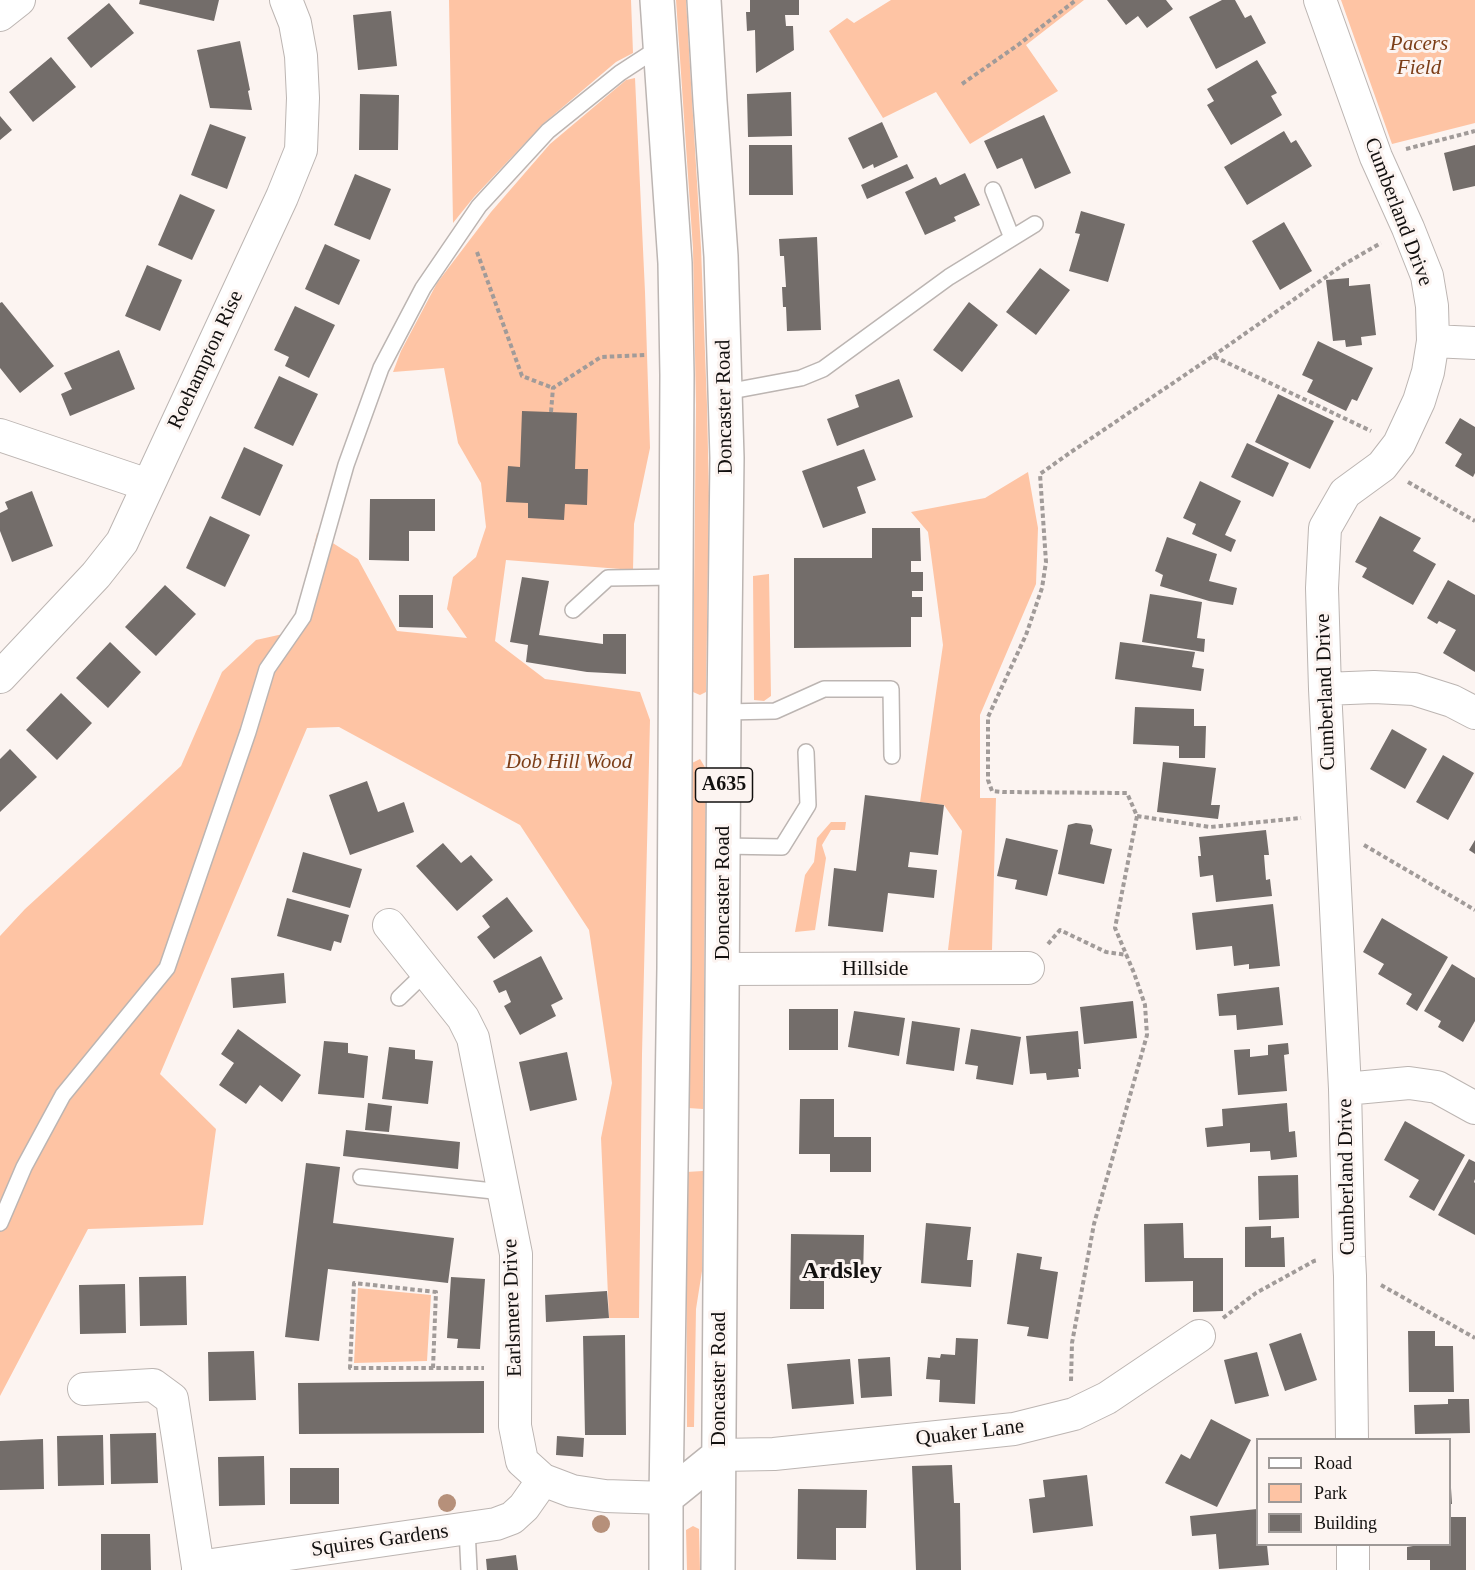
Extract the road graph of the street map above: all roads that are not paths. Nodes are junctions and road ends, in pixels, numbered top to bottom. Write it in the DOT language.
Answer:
graph roads {
  1 [pos="20,0"];
  2 [pos="286,0"];
  3 [pos="657,0"];
  4 [pos="704,0"];
  5 [pos="1320,0"];
  6 [pos="0,15"];
  7 [pos="660,47"];
  8 [pos="993,190"];
  9 [pos="1035,224"];
  10 [pos="1012,238"];
  11 [pos="1433,341"];
  12 [pos="1475,343"];
  13 [pos="726,392"];
  14 [pos="0,435"];
  15 [pos="148,485"];
  16 [pos="675,577"];
  17 [pos="573,610"];
  18 [pos="0,677"];
  19 [pos="1324,689"];
  20 [pos="1475,713"];
  21 [pos="724,721"];
  22 [pos="676,730"];
  23 [pos="806,752"];
  24 [pos="892,756"];
  25 [pos="723,846"];
  26 [pos="389,925"];
  27 [pos="1028,968"];
  28 [pos="722,969"];
  29 [pos="426,972"];
  30 [pos="399,998"];
  31 [pos="1345,1089"];
  32 [pos="1475,1108"];
  33 [pos="361,1177"];
  34 [pos="503,1191"];
  35 [pos="0,1223"];
  36 [pos="1199,1336"];
  37 [pos="84,1389"];
  38 [pos="1352,1438"];
  39 [pos="718,1455"];
  40 [pos="543,1480"];
  41 [pos="666,1498"];
  42 [pos="467,1529"];
  43 [pos="1353,1546"];
  44 [pos="198,1568"];
  45 [pos="469,1570"];
  46 [pos="666,1570"];
  47 [pos="718,1570"];
  48 [pos="1353,1570"];
  1 -- 6 [label="street"];
  2 -- 15 [label="street, Roehampton Rise"];
  3 -- 7 [label="highway, A635"];
  4 -- 13 [label="highway, Doncaster Road / A635"];
  5 -- 11 [label="street, Cumberland Drive"];
  7 -- 16 [label="highway, A635"];
  7 -- 35 [label="lane"];
  8 -- 10 [label="lane"];
  9 -- 10 [label="lane"];
  10 -- 13 [label="lane"];
  11 -- 12 [label="street"];
  11 -- 19 [label="street, Cumberland Drive"];
  13 -- 21 [label="highway, Doncaster Road / A635"];
  14 -- 15 [label="street"];
  15 -- 18 [label="street, Roehampton Rise"];
  16 -- 17 [label="lane"];
  16 -- 22 [label="highway, A635"];
  19 -- 20 [label="street"];
  19 -- 31 [label="street, Cumberland Drive"];
  21 -- 22 [label="highway"];
  21 -- 24 [label="lane"];
  21 -- 25 [label="highway, Doncaster Road / A635"];
  22 -- 41 [label="highway, A635"];
  23 -- 25 [label="lane"];
  25 -- 28 [label="highway, Doncaster Road / A635"];
  26 -- 29 [label="street, Earlsmere Drive"];
  27 -- 28 [label="street, Hillside"];
  28 -- 39 [label="highway, Doncaster Road / A635"];
  29 -- 30 [label="lane"];
  29 -- 34 [label="street, Earlsmere Drive"];
  31 -- 32 [label="street"];
  31 -- 38 [label="street, Cumberland Drive"];
  33 -- 34 [label="lane"];
  34 -- 40 [label="street, Earlsmere Drive"];
  36 -- 39 [label="street, Quaker Lane"];
  37 -- 44 [label="street, Squires Gardens"];
  39 -- 41 [label="highway"];
  39 -- 47 [label="highway, Doncaster Road / A635"];
  40 -- 41 [label="street, Earlsmere Drive"];
  40 -- 42 [label="street, Squires Gardens"];
  41 -- 46 [label="highway, A635"];
  42 -- 44 [label="street, Squires Gardens"];
  42 -- 45 [label="lane"];
  43 -- 48 [label="street"];
}
